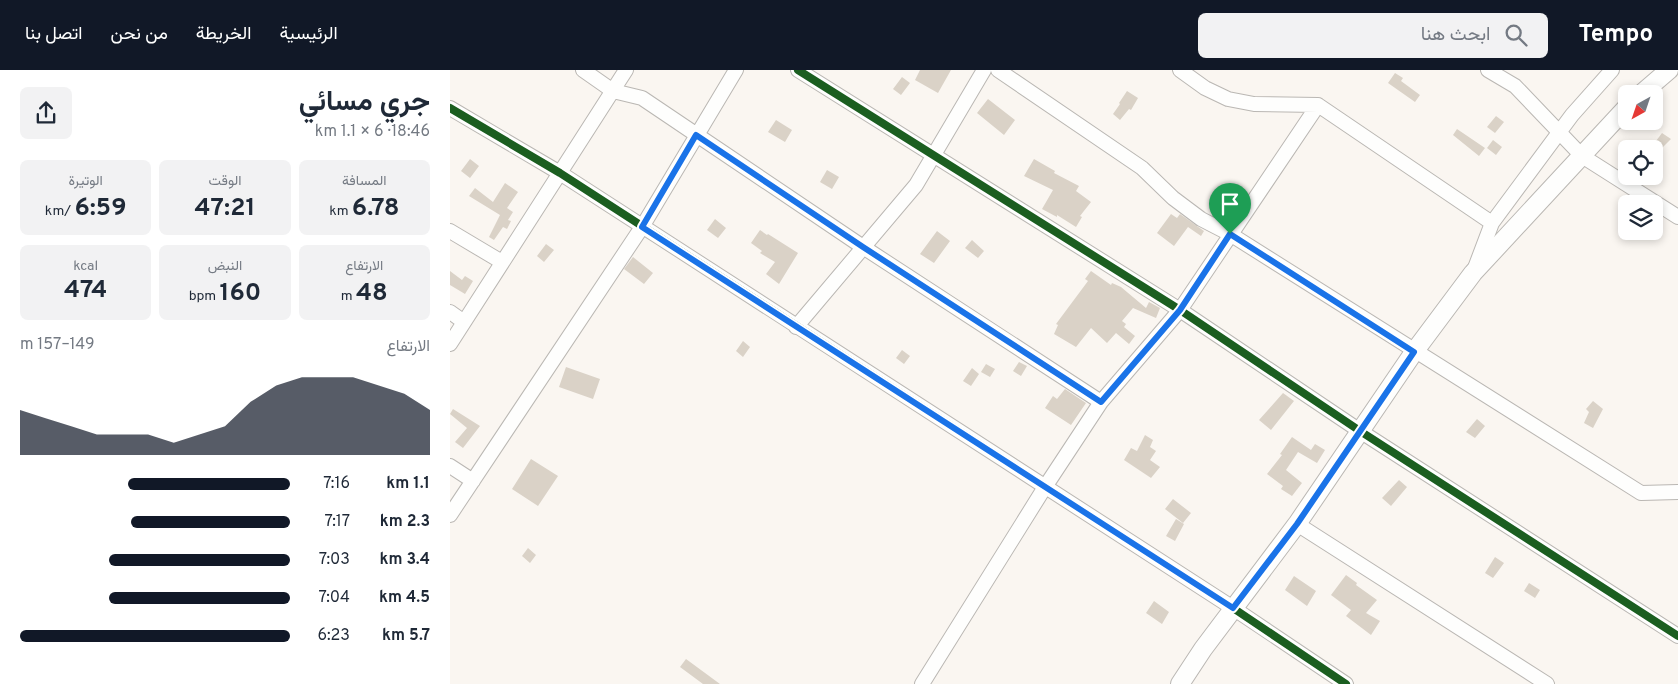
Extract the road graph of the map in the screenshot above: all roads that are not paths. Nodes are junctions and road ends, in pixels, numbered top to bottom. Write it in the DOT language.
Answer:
graph roads {
  1 [pos="584,70"];
  2 [pos="626,70"];
  3 [pos="736,70"];
  4 [pos="798,70"];
  5 [pos="984,70"];
  6 [pos="998,70"];
  7 [pos="1180,70"];
  8 [pos="1488,70"];
  9 [pos="1612,70"];
  10 [pos="1670,70"];
  11 [pos="1652,85"];
  12 [pos="613,92"];
  13 [pos="1318,105"];
  14 [pos="450,108"];
  15 [pos="1618,117"];
  16 [pos="1559,133"];
  17 [pos="696,135"];
  18 [pos="933,156"];
  19 [pos="1582,156"];
  20 [pos="560,173"];
  21 [pos="1678,217"];
  22 [pos="1492,223"];
  23 [pos="642,227"];
  24 [pos="450,230"];
  25 [pos="1230,234"];
  26 [pos="863,247"];
  27 [pos="502,262"];
  28 [pos="1473,273"];
  29 [pos="1180,310"];
  30 [pos="450,312"];
  31 [pos="464,322"];
  32 [pos="796,327"];
  33 [pos="450,344"];
  34 [pos="1414,352"];
  35 [pos="1101,402"];
  36 [pos="1360,431"];
  37 [pos="450,466"];
  38 [pos="473,481"];
  39 [pos="1045,487"];
  40 [pos="1678,492"];
  41 [pos="450,515"];
  42 [pos="1297,524"];
  43 [pos="1233,608"];
  44 [pos="1678,636"];
  45 [pos="922,684"];
  46 [pos="1180,684"];
  47 [pos="1346,684"];
  48 [pos="1547,684"];
  1 -- 12 [label="street"];
  2 -- 12 [label="street"];
  3 -- 17 [label="street"];
  4 -- 18 [label="street"];
  5 -- 18 [label="street"];
  6 -- 25 [label="street"];
  7 -- 13 [label="street"];
  8 -- 16 [label="street"];
  9 -- 16 [label="street"];
  10 -- 11 [label="street"];
  12 -- 17 [label="street"];
  12 -- 20 [label="street"];
  13 -- 22 [label="street"];
  13 -- 25 [label="street"];
  14 -- 20 [label="street"];
  15 -- 19 [label="street"];
  16 -- 19 [label="street"];
  16 -- 22 [label="street"];
  17 -- 23 [label="street"];
  17 -- 26 [label="street"];
  18 -- 26 [label="street"];
  18 -- 29 [label="street"];
  19 -- 21 [label="street"];
  19 -- 28 [label="street"];
  20 -- 23 [label="street"];
  20 -- 27 [label="street"];
  22 -- 28 [label="street"];
  23 -- 32 [label="street"];
  23 -- 38 [label="street"];
  24 -- 27 [label="street"];
  25 -- 29 [label="street"];
  25 -- 34 [label="street"];
  26 -- 32 [label="street"];
  26 -- 35 [label="street"];
  27 -- 31 [label="street"];
  28 -- 34 [label="street"];
  29 -- 35 [label="street"];
  29 -- 36 [label="street"];
  30 -- 31 [label="street"];
  31 -- 33 [label="street"];
  32 -- 39 [label="street"];
  34 -- 36 [label="street"];
  34 -- 40 [label="street"];
  35 -- 39 [label="street"];
  36 -- 42 [label="street"];
  36 -- 44 [label="street"];
  37 -- 38 [label="street"];
  38 -- 41 [label="street"];
  39 -- 43 [label="street"];
  39 -- 45 [label="street"];
  42 -- 43 [label="street"];
  42 -- 48 [label="street"];
  43 -- 46 [label="street"];
  43 -- 47 [label="street"];
}
